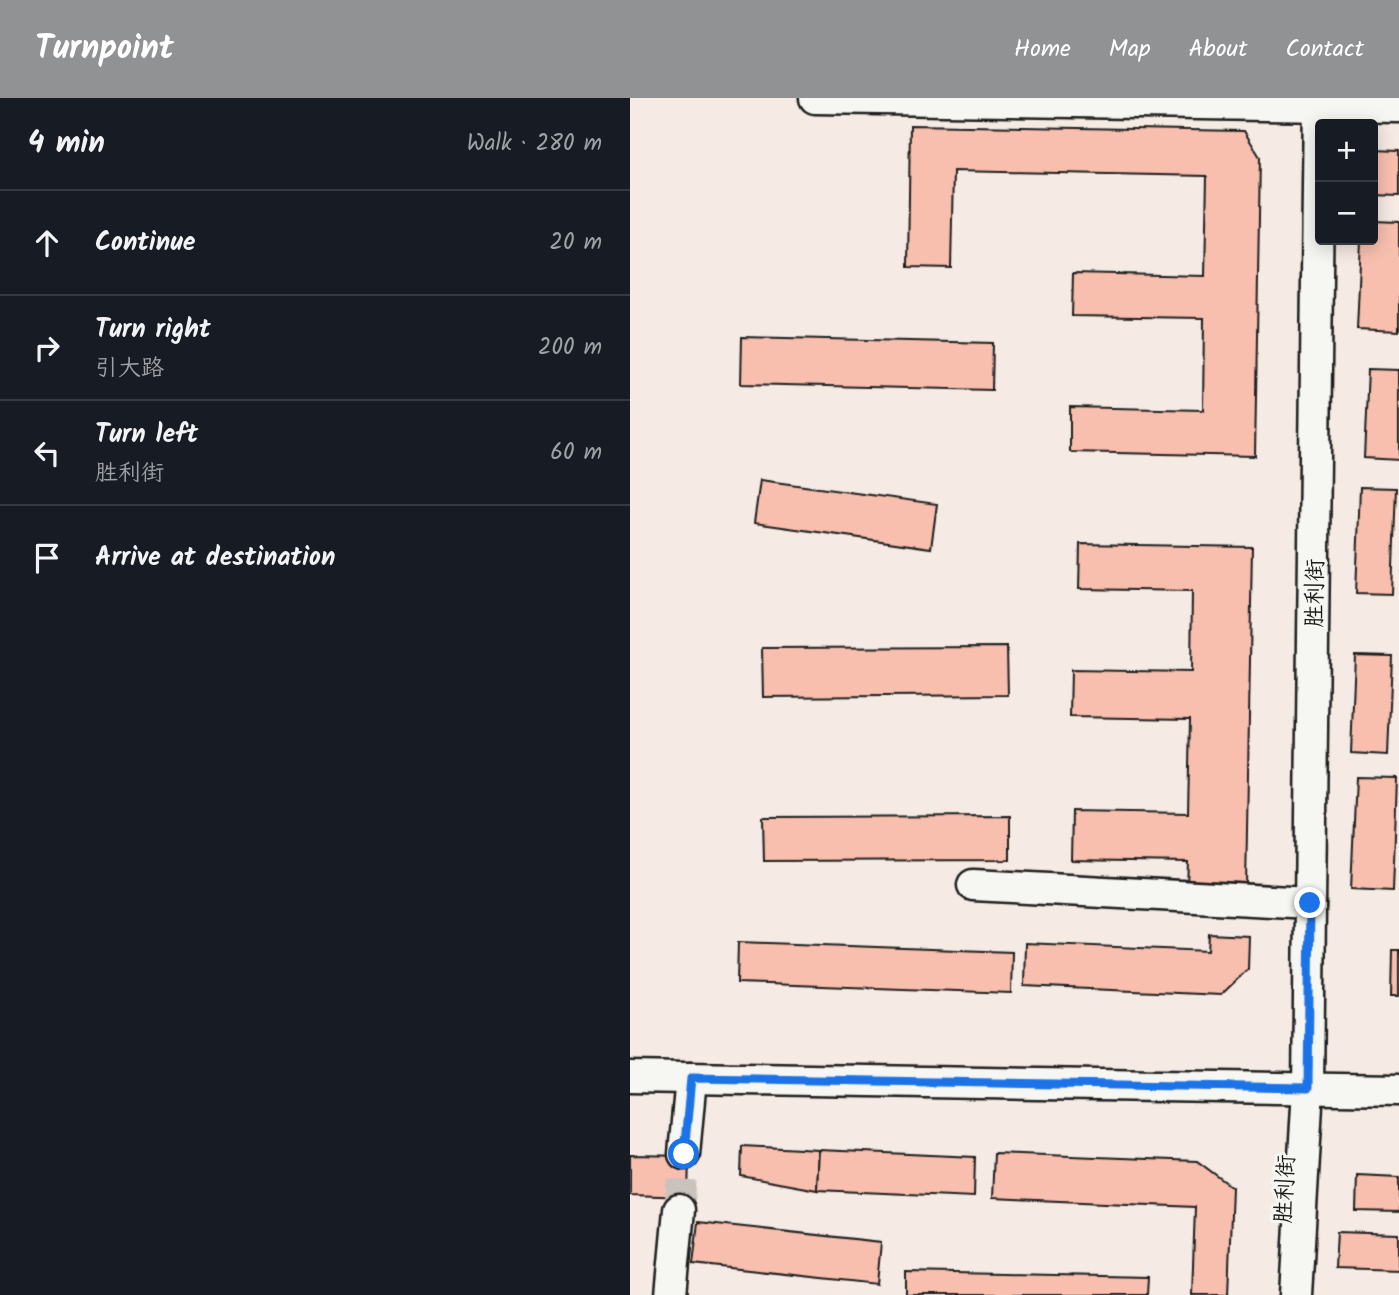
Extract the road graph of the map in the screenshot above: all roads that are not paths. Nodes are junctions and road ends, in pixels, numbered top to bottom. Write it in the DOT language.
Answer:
graph roads {
  1 [pos="815,98"];
  2 [pos="1319,102"];
  3 [pos="1399,107"];
  4 [pos="973,886"];
  5 [pos="1310,903"];
  6 [pos="630,1077"];
  7 [pos="691,1078"];
  8 [pos="1308,1088"];
  9 [pos="1399,1090"];
  10 [pos="684,1154"];
  11 [pos="679,1210"];
  12 [pos="671,1295"];
  13 [pos="1278,1295"];
  14 [pos="1296,1295"];
  1 -- 2 [label="street"];
  2 -- 3 [label="street"];
  2 -- 5 [label="street, 胜利街"];
  4 -- 5 [label="street"];
  5 -- 8 [label="street, 胜利街"];
  6 -- 7 [label="street"];
  7 -- 8 [label="street"];
  7 -- 10 [label="street"];
  8 -- 9 [label="street"];
  8 -- 13 [label="street, 胜利街"];
  8 -- 14 [label="street, 胜利街"];
  11 -- 12 [label="street"];
}
